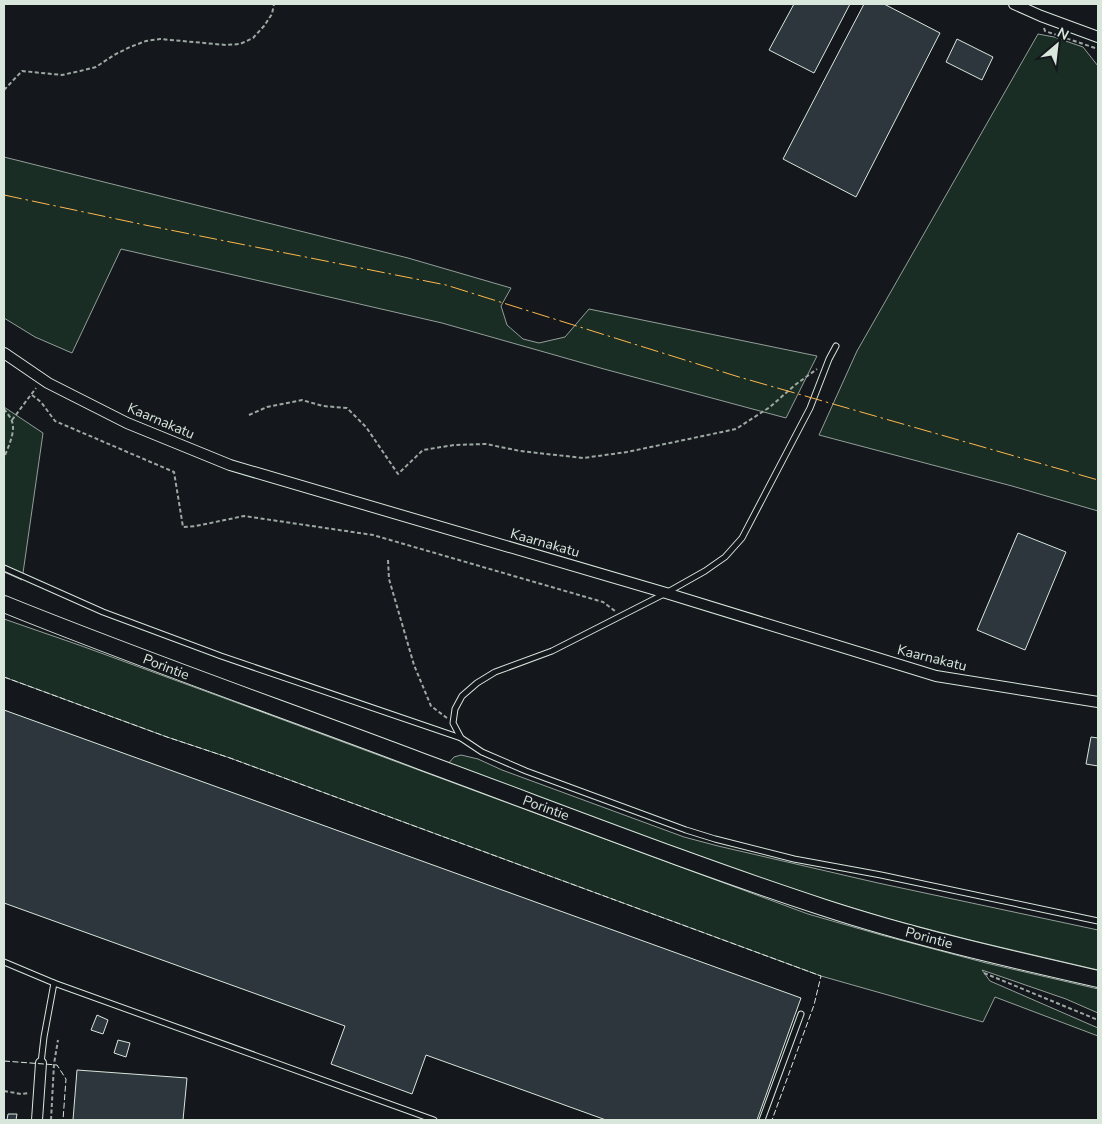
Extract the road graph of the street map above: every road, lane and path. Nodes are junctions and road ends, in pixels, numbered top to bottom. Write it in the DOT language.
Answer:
graph roads {
  1 [pos="274,4"];
  2 [pos="1014,4"];
  3 [pos="1098,37"];
  4 [pos="4,90"];
  5 [pos="836,346"];
  6 [pos="4,353"];
  7 [pos="829,359"];
  8 [pos="42,379"];
  9 [pos="32,395"];
  10 [pos="4,409"];
  11 [pos="249,415"];
  12 [pos="12,420"];
  13 [pos="4,458"];
  14 [pos="388,560"];
  15 [pos="4,568"];
  16 [pos="666,593"];
  17 [pos="4,604"];
  18 [pos="621,616"];
  19 [pos="1098,702"];
  20 [pos="453,723"];
  21 [pos="461,738"];
  22 [pos="1098,921"];
  23 [pos="4,962"];
  24 [pos="984,973"];
  25 [pos="1098,979"];
  26 [pos="54,982"];
  27 [pos="801,1014"];
  28 [pos="1098,1020"];
  29 [pos="58,1040"];
  30 [pos="41,1063"];
  31 [pos="4,1091"];
  32 [pos="38,1093"];
  33 [pos="37,1120"];
  34 [pos="51,1120"];
  35 [pos="434,1120"];
  36 [pos="762,1120"];
  1 -- 4 [label="path"];
  2 -- 3 [label="street"];
  5 -- 7 [label="lane"];
  6 -- 8 [label="street, Kaarnakatu"];
  7 -- 11 [label="path"];
  7 -- 16 [label="lane"];
  8 -- 9 [label="path"];
  8 -- 16 [label="street, Kaarnakatu"];
  9 -- 12 [label="path"];
  9 -- 18 [label="path"];
  10 -- 12 [label="path"];
  12 -- 13 [label="path"];
  14 -- 20 [label="path"];
  15 -- 21 [label="lane"];
  16 -- 18 [label="lane"];
  16 -- 19 [label="street, Kaarnakatu"];
  17 -- 25 [label="highway, Porintie"];
  18 -- 20 [label="lane"];
  20 -- 21 [label="lane"];
  21 -- 22 [label="lane"];
  23 -- 26 [label="lane"];
  24 -- 28 [label="path"];
  26 -- 30 [label="lane"];
  26 -- 35 [label="lane"];
  27 -- 36 [label="lane"];
  29 -- 34 [label="path"];
  30 -- 32 [label="street"];
  31 -- 32 [label="path"];
  32 -- 33 [label="street"];
}
